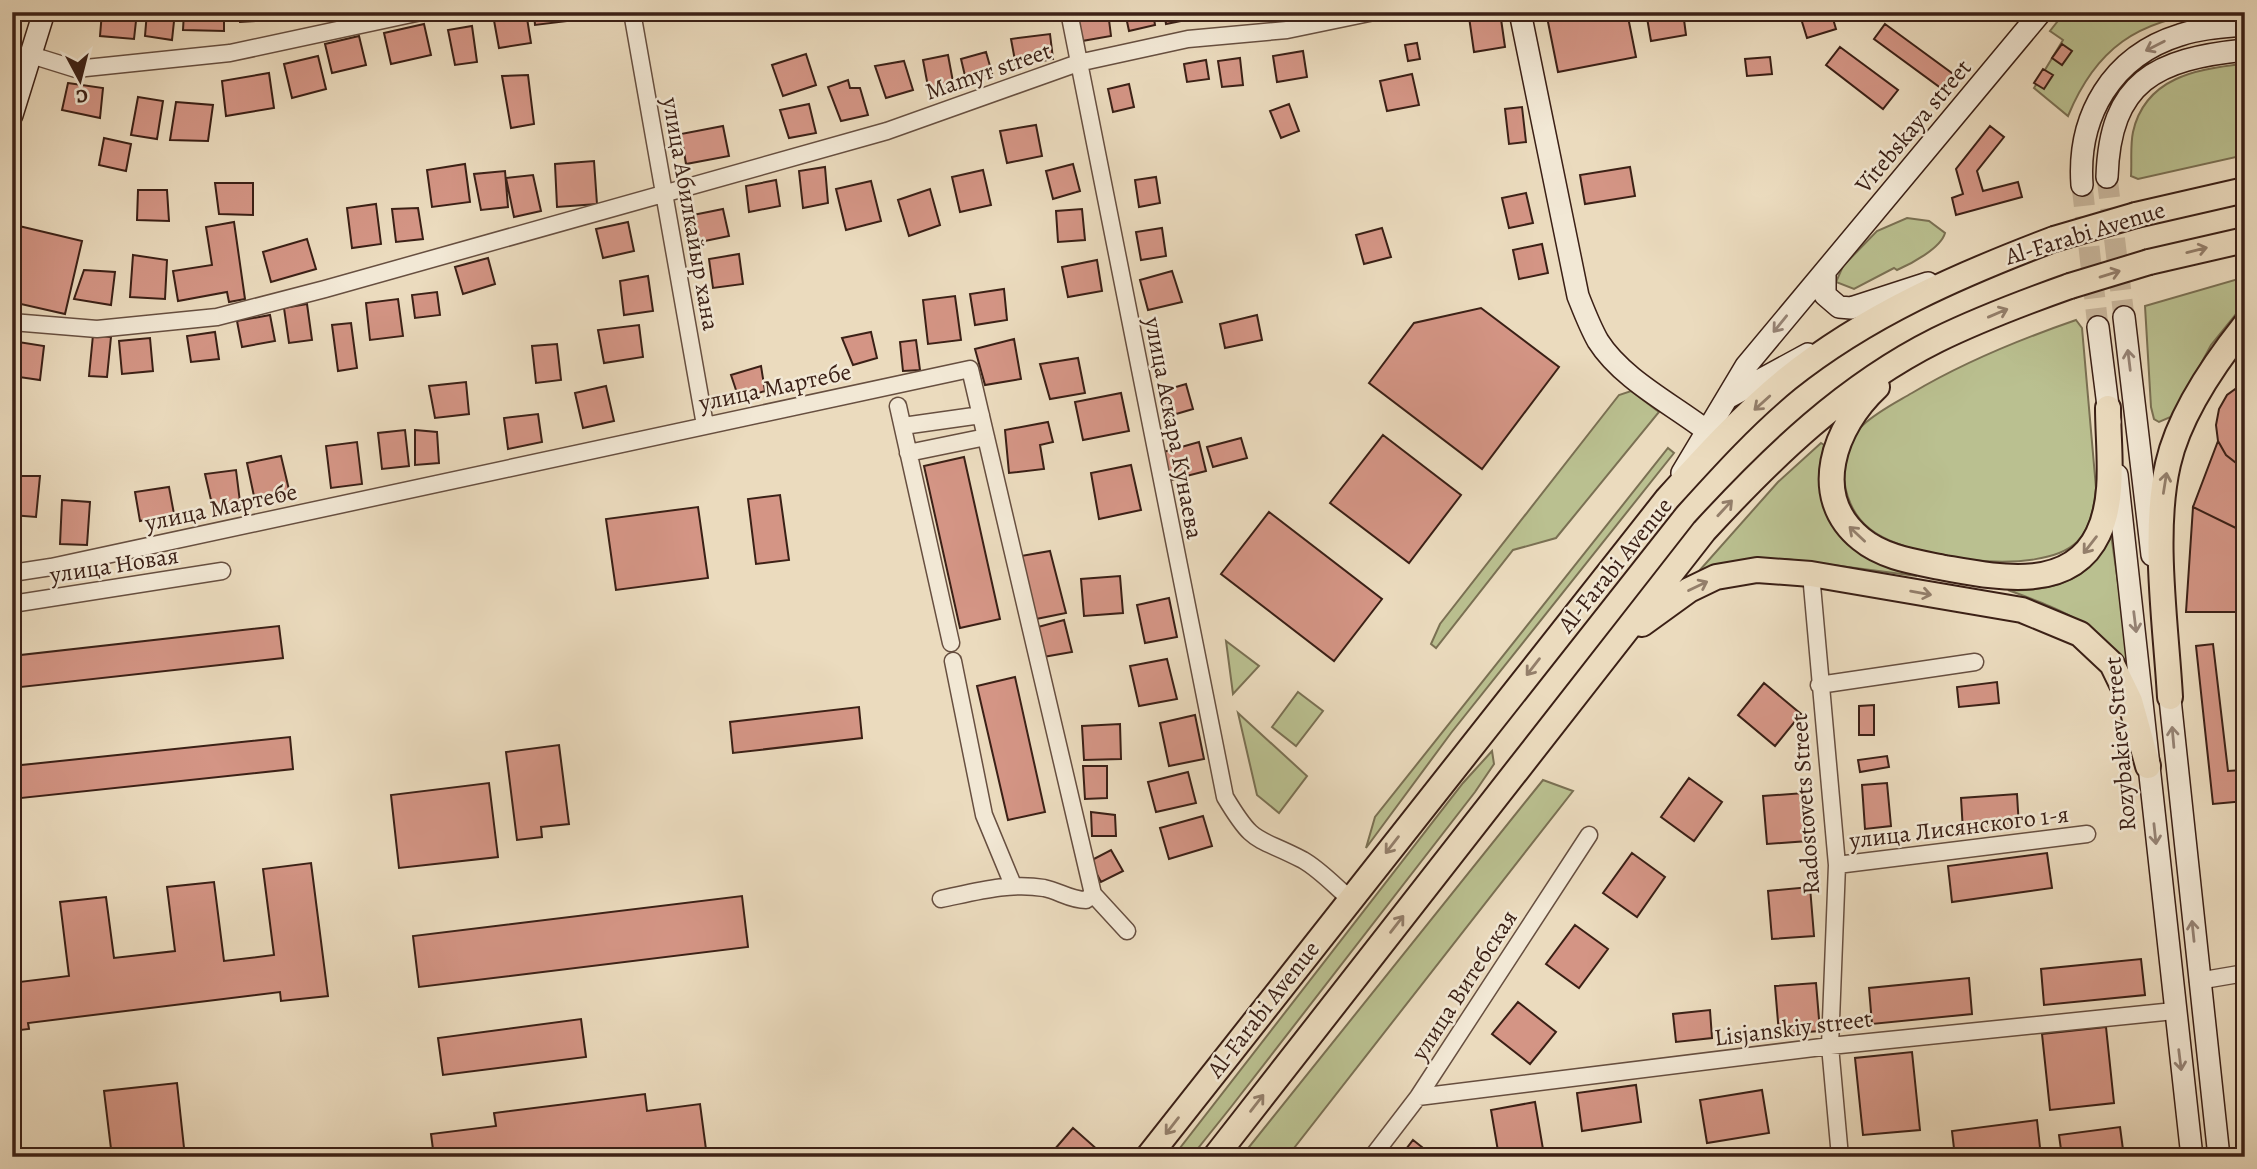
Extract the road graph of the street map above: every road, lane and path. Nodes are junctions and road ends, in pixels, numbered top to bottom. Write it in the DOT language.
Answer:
graph roads {
  1 [pos="44,12"];
  2 [pos="421,12"];
  3 [pos="632,12"];
  4 [pos="1069,12"];
  5 [pos="1374,12"];
  6 [pos="1520,12"];
  7 [pos="2041,12"];
  8 [pos="2245,25"];
  9 [pos="2245,50"];
  10 [pos="31,55"];
  11 [pos="1078,64"];
  12 [pos="12,115"];
  13 [pos="2107,177"];
  14 [pos="2245,179"];
  15 [pos="2082,185"];
  16 [pos="2245,190"];
  17 [pos="663,193"];
  18 [pos="2136,215"];
  19 [pos="2245,240"];
  20 [pos="1981,267"];
  21 [pos="1825,273"];
  22 [pos="2124,317"];
  23 [pos="12,322"];
  24 [pos="2245,325"];
  25 [pos="2098,327"];
  26 [pos="1854,331"];
  27 [pos="1936,341"];
  28 [pos="1726,399"];
  29 [pos="898,405"];
  30 [pos="2108,408"];
  31 [pos="981,415"];
  32 [pos="705,425"];
  33 [pos="903,426"];
  34 [pos="1700,426"];
  35 [pos="986,437"];
  36 [pos="908,453"];
  37 [pos="1667,499"];
  38 [pos="222,571"];
  39 [pos="12,573"];
  40 [pos="1811,574"];
  41 [pos="12,604"];
  42 [pos="1621,638"];
  43 [pos="951,643"];
  44 [pos="953,661"];
  45 [pos="1975,662"];
  46 [pos="1819,685"];
  47 [pos="2170,697"];
  48 [pos="2148,766"];
  49 [pos="2087,834"];
  50 [pos="1589,835"];
  51 [pos="1837,865"];
  52 [pos="1013,885"];
  53 [pos="1093,894"];
  54 [pos="1349,898"];
  55 [pos="941,899"];
  56 [pos="1127,932"];
  57 [pos="2245,973"];
  58 [pos="2198,981"];
  59 [pos="2174,1011"];
  60 [pos="1830,1046"];
  61 [pos="1418,1097"];
  62 [pos="1220,1152"];
  63 [pos="1148,1157"];
  64 [pos="1372,1157"];
  65 [pos="1840,1157"];
  66 [pos="2192,1157"];
  67 [pos="2219,1157"];
  1 -- 10 [label="main road"];
  2 -- 10 [label="street"];
  3 -- 17 [label="street, улица Абилкайыр хана"];
  4 -- 11 [label="street, улица Аскара Кунаева"];
  5 -- 11 [label="street, Mamyr street"];
  6 -- 34 [label="main road"];
  7 -- 21 [label="main road, Vitebskaya street"];
  8 -- 15 [label="main road, one-way"];
  9 -- 13 [label="main road"];
  10 -- 12 [label="main road"];
  11 -- 17 [label="street, Mamyr street"];
  11 -- 54 [label="street, улица Аскара Кунаева"];
  14 -- 18 [label="main road"];
  16 -- 18 [label="main road, Al-Farabi Avenue"];
  17 -- 23 [label="street, Mamyr street"];
  17 -- 32 [label="street, улица Абилкайыр хана"];
  18 -- 20 [label="main road, Al-Farabi Avenue, bridge"];
  27 -- 19 [label="main road, Al-Farabi Avenue, one-way, bridge"];
  20 -- 21 [label="main road"];
  20 -- 26 [label="main road, Al-Farabi Avenue"];
  21 -- 28 [label="main road, Vitebskaya street, one-way"];
  47 -- 22 [label="main road, one-way"];
  47 -- 24 [label="main road, one-way"];
  25 -- 30 [label="main road, Rozybakiev Street"];
  26 -- 28 [label="main road"];
  26 -- 37 [label="main road, Al-Farabi Avenue, one-way"];
  30 -- 27 [label="main road, one-way"];
  42 -- 27 [label="main road, Al-Farabi Avenue, one-way"];
  28 -- 34 [label="main road, Vitebskaya street"];
  29 -- 33 [label="street"];
  30 -- 48 [label="main road, Rozybakiev Street, one-way"];
  31 -- 32 [label="street, улица Мартебе"];
  31 -- 33 [label="street"];
  31 -- 35 [label="street, улица Мартебе"];
  32 -- 39 [label="street, улица Мартебе"];
  33 -- 36 [label="street"];
  34 -- 37 [label="main road, Vitebskaya street"];
  35 -- 36 [label="street"];
  35 -- 53 [label="street, улица Мартебе"];
  36 -- 43 [label="street"];
  37 -- 54 [label="main road, Al-Farabi Avenue, one-way"];
  38 -- 41 [label="street, улица Новая"];
  42 -- 40 [label="main road, one-way"];
  40 -- 46 [label="street, Radostovets Street"];
  40 -- 48 [label="main road, one-way"];
  62 -- 42 [label="main road, Al-Farabi Avenue, one-way"];
  44 -- 52 [label="street"];
  45 -- 46 [label="street"];
  46 -- 51 [label="street, Radostovets Street"];
  58 -- 47 [label="main road, one-way"];
  48 -- 59 [label="main road, Rozybakiev Street, one-way"];
  49 -- 51 [label="street, улица Лисянского 1-я"];
  50 -- 61 [label="street, улица Витебская"];
  51 -- 60 [label="street, Radostovets Street"];
  52 -- 53 [label="street"];
  52 -- 55 [label="street"];
  53 -- 56 [label="street, улица Мартебе"];
  54 -- 63 [label="main road, Al-Farabi Avenue, one-way"];
  57 -- 58 [label="street"];
  58 -- 67 [label="main road"];
  59 -- 60 [label="street, Lisjanskiy street"];
  59 -- 66 [label="main road, Rozybakiev Street, one-way"];
  60 -- 61 [label="street, Lisjanskiy street"];
  60 -- 65 [label="street, Radostovets Street"];
  61 -- 64 [label="street, улица Витебская"];
}
